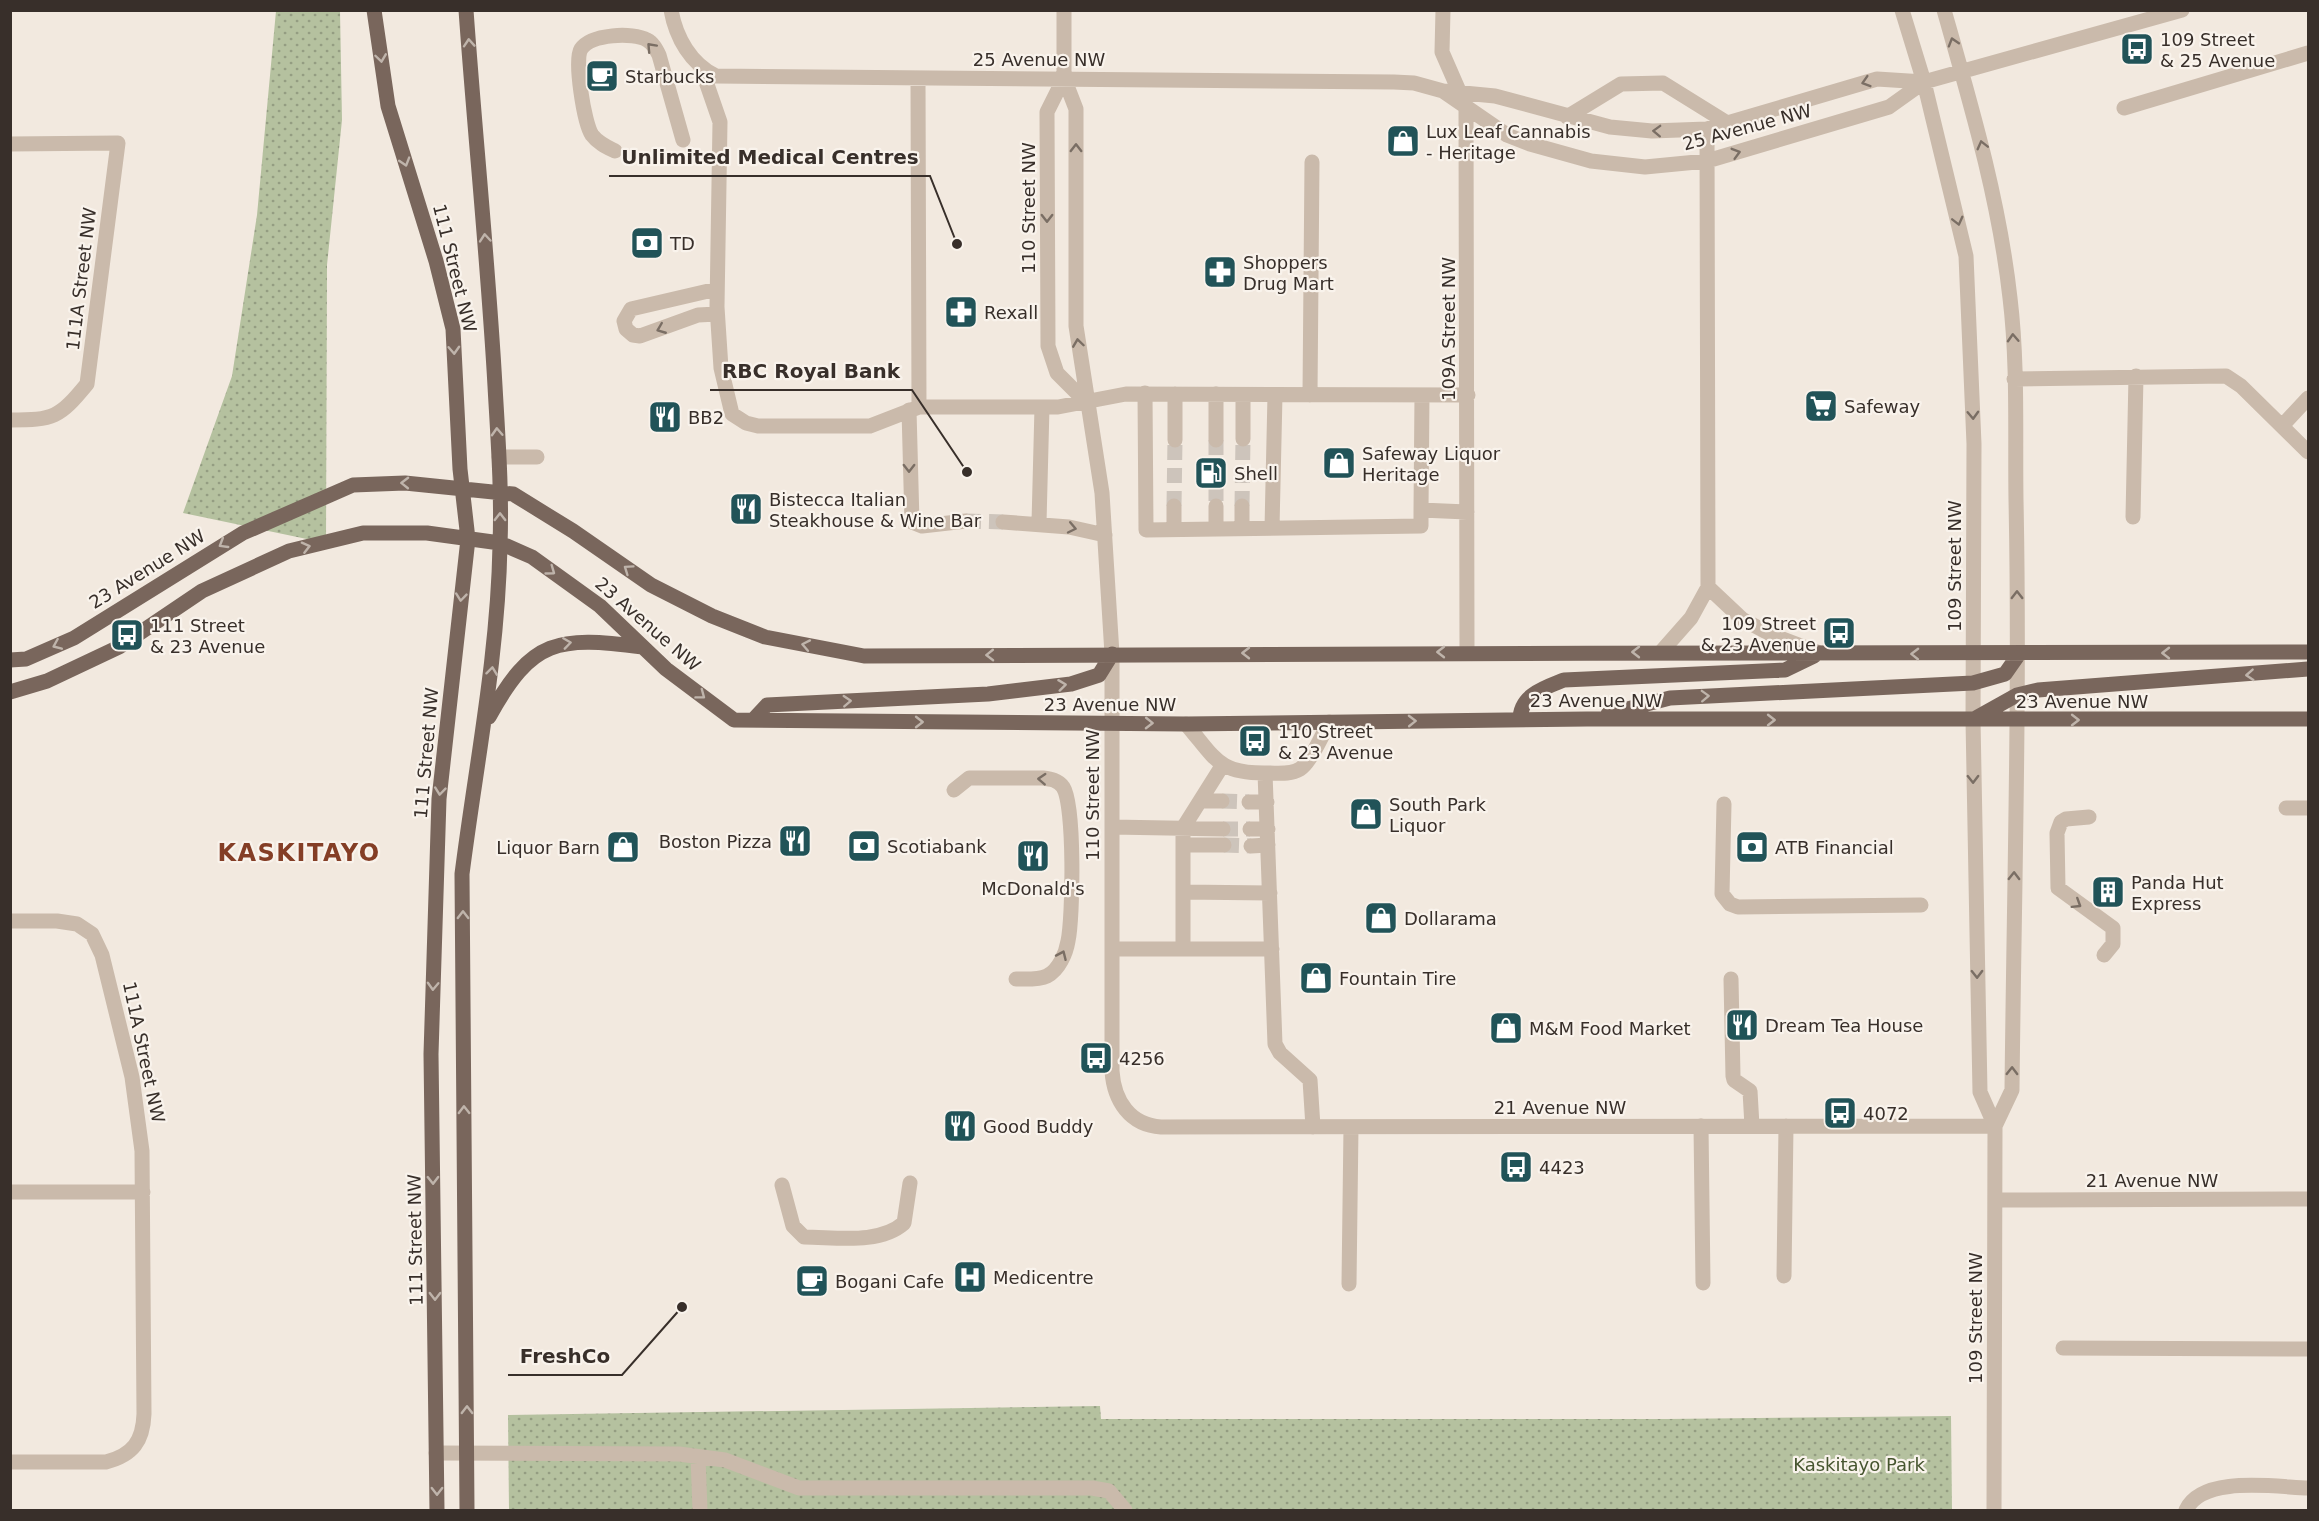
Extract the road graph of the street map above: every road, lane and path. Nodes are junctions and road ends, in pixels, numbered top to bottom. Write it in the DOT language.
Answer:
graph roads {
  1 [pos="374,10"];
  2 [pos="466,10"];
  3 [pos="671,10"];
  4 [pos="1064,10"];
  5 [pos="1443,10"];
  6 [pos="1902,10"];
  7 [pos="1944,10"];
  8 [pos="2182,10"];
  9 [pos="2308,53"];
  10 [pos="702,70"];
  11 [pos="1963,72"];
  12 [pos="918,78"];
  13 [pos="1065,78"];
  14 [pos="1924,82"];
  15 [pos="1463,100"];
  16 [pos="2124,108"];
  17 [pos="1568,117"];
  18 [pos="1729,124"];
  19 [pos="1707,129"];
  20 [pos="683,140"];
  21 [pos="10,144"];
  22 [pos="615,151"];
  23 [pos="1707,161"];
  24 [pos="1312,162"];
  25 [pos="717,289"];
  26 [pos="717,314"];
  27 [pos="2136,376"];
  28 [pos="2014,379"];
  29 [pos="1145,393"];
  30 [pos="1175,394"];
  31 [pos="1216,394"];
  32 [pos="1243,394"];
  33 [pos="1468,394"];
  34 [pos="1275,395"];
  35 [pos="1310,395"];
  36 [pos="1422,395"];
  37 [pos="2308,398"];
  38 [pos="1085,401"];
  39 [pos="1042,407"];
  40 [pos="914,408"];
  41 [pos="10,420"];
  42 [pos="2282,426"];
  43 [pos="1243,439"];
  44 [pos="1175,440"];
  45 [pos="1216,440"];
  46 [pos="2308,452"];
  47 [pos="498,457"];
  48 [pos="537,457"];
  49 [pos="464,488"];
  50 [pos="500,491"];
  51 [pos="1174,506"];
  52 [pos="1216,506"];
  53 [pos="1242,506"];
  54 [pos="1421,510"];
  55 [pos="1467,512"];
  56 [pos="2133,517"];
  57 [pos="966,521"];
  58 [pos="1003,522"];
  59 [pos="1039,523"];
  60 [pos="1272,528"];
  61 [pos="1216,529"];
  62 [pos="1242,529"];
  63 [pos="1174,530"];
  64 [pos="1105,536"];
  65 [pos="468,539"];
  66 [pos="500,543"];
  67 [pos="1708,587"];
  68 [pos="643,647"];
  69 [pos="1467,652"];
  70 [pos="1660,652"];
  71 [pos="2308,652"];
  72 [pos="1112,654"];
  73 [pos="1820,654"];
  74 [pos="2019,654"];
  75 [pos="1974,655"];
  76 [pos="10,660"];
  77 [pos="2308,669"];
  78 [pos="1973,683"];
  79 [pos="10,692"];
  80 [pos="2017,695"];
  81 [pos="1587,719"];
  82 [pos="2308,719"];
  83 [pos="753,720"];
  84 [pos="1520,720"];
  85 [pos="1973,720"];
  86 [pos="2017,720"];
  87 [pos="1329,722"];
  88 [pos="1112,723"];
  89 [pos="1186,724"];
  90 [pos="484,725"];
  91 [pos="1222,766"];
  92 [pos="1265,773"];
  93 [pos="954,790"];
  94 [pos="1200,801"];
  95 [pos="1222,801"];
  96 [pos="1249,802"];
  97 [pos="1266,802"];
  98 [pos="1724,804"];
  99 [pos="2286,808"];
  100 [pos="2308,808"];
  101 [pos="2089,817"];
  102 [pos="1112,827"];
  103 [pos="1183,828"];
  104 [pos="1223,829"];
  105 [pos="1250,829"];
  106 [pos="1268,829"];
  107 [pos="1183,845"];
  108 [pos="1224,845"];
  109 [pos="1268,845"];
  110 [pos="1251,846"];
  111 [pos="1183,892"];
  112 [pos="1270,893"];
  113 [pos="1921,905"];
  114 [pos="10,921"];
  115 [pos="1183,949"];
  116 [pos="1272,949"];
  117 [pos="1112,950"];
  118 [pos="2104,955"];
  119 [pos="1016,979"];
  120 [pos="1731,979"];
  121 [pos="1129,1115"];
  122 [pos="1701,1126"];
  123 [pos="1752,1126"];
  124 [pos="1786,1126"];
  125 [pos="1995,1126"];
  126 [pos="1313,1127"];
  127 [pos="1351,1127"];
  128 [pos="910,1184"];
  129 [pos="782,1185"];
  130 [pos="10,1192"];
  131 [pos="143,1192"];
  132 [pos="2308,1199"];
  133 [pos="1995,1200"];
  134 [pos="1784,1276"];
  135 [pos="1703,1283"];
  136 [pos="1349,1284"];
  137 [pos="2063,1348"];
  138 [pos="2308,1349"];
  139 [pos="436,1453"];
  140 [pos="467,1453"];
  141 [pos="698,1457"];
  142 [pos="10,1462"];
  143 [pos="2308,1488"];
  144 [pos="2190,1504"];
  145 [pos="437,1510"];
  146 [pos="467,1510"];
  147 [pos="700,1510"];
  148 [pos="1125,1510"];
  149 [pos="1994,1510"];
  1 -- 49 [label="main road, 111 Street NW, one-way"];
  47 -- 2 [label="main road, 111 Street NW, one-way"];
  3 -- 10 [label="street"];
  4 -- 13 [label="street, 110 Street NW"];
  5 -- 15 [label="street, 109A Street NW"];
  6 -- 14 [label="street, 109 Street NW"];
  11 -- 7 [label="street, 109 Street NW, one-way"];
  8 -- 11 [label="street, 25 Avenue NW"];
  9 -- 16 [label="street"];
  10 -- 12 [label="street, 25 Avenue NW"];
  10 -- 25 [label="street"];
  11 -- 14 [label="street, 25 Avenue NW"];
  28 -- 11 [label="street, 109 Street NW, one-way"];
  12 -- 13 [label="street, 25 Avenue NW"];
  12 -- 40 [label="street"];
  13 -- 15 [label="street, 25 Avenue NW"];
  38 -- 13 [label="street, 110 Street NW, one-way"];
  13 -- 38 [label="street, 110 Street NW, one-way"];
  14 -- 18 [label="street, 25 Avenue NW, one-way"];
  23 -- 14 [label="street, 25 Avenue NW, one-way"];
  14 -- 75 [label="street, 109 Street NW, one-way"];
  15 -- 17 [label="street, 25 Avenue NW"];
  15 -- 23 [label="street, 25 Avenue NW"];
  15 -- 33 [label="street, 109A Street NW"];
  17 -- 18 [label="street"];
  19 -- 17 [label="street, 25 Avenue NW, one-way"];
  18 -- 19 [label="street, 25 Avenue NW"];
  19 -- 23 [label="street"];
  20 -- 22 [label="street, one-way"];
  21 -- 41 [label="street, 111A Street NW"];
  23 -- 67 [label="street"];
  24 -- 35 [label="street"];
  25 -- 26 [label="street"];
  26 -- 25 [label="street, one-way"];
  26 -- 40 [label="street"];
  27 -- 28 [label="street"];
  27 -- 42 [label="street"];
  27 -- 56 [label="street"];
  74 -- 28 [label="street, 109 Street NW, one-way"];
  29 -- 30 [label="street"];
  29 -- 38 [label="street"];
  29 -- 63 [label="street"];
  30 -- 31 [label="street"];
  30 -- 44 [label="street"];
  31 -- 32 [label="street"];
  31 -- 45 [label="street"];
  32 -- 34 [label="street"];
  32 -- 43 [label="street"];
  33 -- 36 [label="street"];
  33 -- 55 [label="street, 109A Street NW"];
  34 -- 35 [label="street"];
  34 -- 60 [label="street"];
  35 -- 36 [label="street"];
  36 -- 54 [label="street"];
  37 -- 42 [label="street"];
  38 -- 39 [label="street"];
  38 -- 64 [label="street, 110 Street NW"];
  39 -- 40 [label="street"];
  39 -- 59 [label="street"];
  40 -- 57 [label="street, one-way"];
  42 -- 46 [label="street"];
  47 -- 48 [label="street"];
  47 -- 50 [label="main road, 111 Street NW"];
  49 -- 50 [label="main road, 23 Avenue NW"];
  49 -- 65 [label="main road, 111 Street NW"];
  49 -- 76 [label="main road, 23 Avenue NW, one-way"];
  66 -- 50 [label="main road, 111 Street NW, one-way"];
  72 -- 50 [label="main road, 23 Avenue NW, one-way"];
  51 -- 63 [label="street"];
  52 -- 61 [label="street"];
  53 -- 62 [label="street"];
  54 -- 55 [label="street"];
  54 -- 60 [label="street"];
  55 -- 69 [label="street, 109A Street NW"];
  58 -- 59 [label="street"];
  59 -- 64 [label="street, one-way"];
  60 -- 62 [label="street"];
  61 -- 62 [label="street"];
  61 -- 63 [label="street"];
  64 -- 72 [label="street, 110 Street NW"];
  65 -- 66 [label="main road, 23 Avenue NW"];
  79 -- 65 [label="main road, 23 Avenue NW, one-way"];
  65 -- 139 [label="main road, 111 Street NW, one-way"];
  66 -- 68 [label="main road, 23 Avenue NW, one-way"];
  90 -- 66 [label="main road, 111 Street NW, one-way"];
  67 -- 70 [label="street"];
  67 -- 73 [label="street"];
  68 -- 83 [label="main road, 23 Avenue NW, one-way"];
  90 -- 68 [label="main road, one-way"];
  70 -- 69 [label="main road, 23 Avenue NW, one-way"];
  69 -- 72 [label="main road, 23 Avenue NW, one-way"];
  70 -- 73 [label="main road, 23 Avenue NW"];
  71 -- 74 [label="main road, 23 Avenue NW, one-way"];
  83 -- 72 [label="main road, one-way"];
  72 -- 88 [label="street, 110 Street NW"];
  75 -- 73 [label="main road, 23 Avenue NW, one-way"];
  73 -- 84 [label="main road"];
  74 -- 75 [label="main road, 23 Avenue NW"];
  74 -- 78 [label="main road"];
  74 -- 80 [label="street, 109 Street NW"];
  75 -- 78 [label="street, 109 Street NW"];
  77 -- 80 [label="main road, one-way"];
  81 -- 78 [label="main road, one-way"];
  78 -- 85 [label="street, 109 Street NW"];
  80 -- 85 [label="main road"];
  80 -- 86 [label="street, 109 Street NW"];
  81 -- 84 [label="main road, 23 Avenue NW"];
  81 -- 85 [label="main road, 23 Avenue NW, one-way"];
  86 -- 82 [label="main road, 23 Avenue NW, one-way"];
  83 -- 88 [label="main road, 23 Avenue NW, one-way"];
  87 -- 84 [label="main road, 23 Avenue NW, one-way"];
  85 -- 86 [label="main road, 23 Avenue NW"];
  85 -- 125 [label="street, 109 Street NW, one-way"];
  125 -- 86 [label="street, 109 Street NW, one-way"];
  87 -- 89 [label="main road, 23 Avenue NW"];
  87 -- 92 [label="street"];
  88 -- 89 [label="main road, 23 Avenue NW, one-way"];
  88 -- 102 [label="street, 110 Street NW"];
  89 -- 91 [label="street"];
  140 -- 90 [label="main road, 111 Street NW, one-way"];
  91 -- 92 [label="street"];
  91 -- 94 [label="street"];
  92 -- 97 [label="street"];
  119 -- 93 [label="street, one-way"];
  94 -- 95 [label="street"];
  94 -- 103 [label="street"];
  96 -- 97 [label="street"];
  97 -- 106 [label="street"];
  98 -- 113 [label="street"];
  99 -- 100 [label="street"];
  101 -- 118 [label="street, one-way"];
  102 -- 103 [label="street"];
  102 -- 117 [label="street, 110 Street NW"];
  103 -- 104 [label="street"];
  103 -- 107 [label="street"];
  105 -- 106 [label="street"];
  106 -- 109 [label="street"];
  107 -- 108 [label="street"];
  107 -- 111 [label="street"];
  109 -- 110 [label="street"];
  109 -- 112 [label="street"];
  111 -- 112 [label="street"];
  111 -- 115 [label="street"];
  112 -- 116 [label="street"];
  114 -- 131 [label="street, 111A Street NW"];
  115 -- 116 [label="street"];
  115 -- 117 [label="street"];
  116 -- 126 [label="street"];
  117 -- 121 [label="street, 110 Street NW"];
  120 -- 123 [label="street"];
  121 -- 126 [label="street, 21 Avenue NW"];
  122 -- 123 [label="street, 21 Avenue NW"];
  122 -- 127 [label="street, 21 Avenue NW"];
  122 -- 135 [label="street"];
  123 -- 124 [label="street, 21 Avenue NW"];
  124 -- 125 [label="street, 21 Avenue NW"];
  124 -- 134 [label="street"];
  125 -- 133 [label="street, 109 Street NW"];
  126 -- 127 [label="street, 21 Avenue NW"];
  127 -- 136 [label="street"];
  128 -- 129 [label="street"];
  130 -- 131 [label="street"];
  131 -- 142 [label="street, 111A Street NW"];
  132 -- 133 [label="street, 21 Avenue NW"];
  133 -- 149 [label="street, 109 Street NW"];
  137 -- 138 [label="street"];
  139 -- 140 [label="street"];
  139 -- 145 [label="main road, 111 Street NW, one-way"];
  140 -- 141 [label="street"];
  140 -- 146 [label="main road, 111 Street NW"];
  141 -- 147 [label="street"];
  141 -- 148 [label="street"];
  143 -- 144 [label="street"];
}
